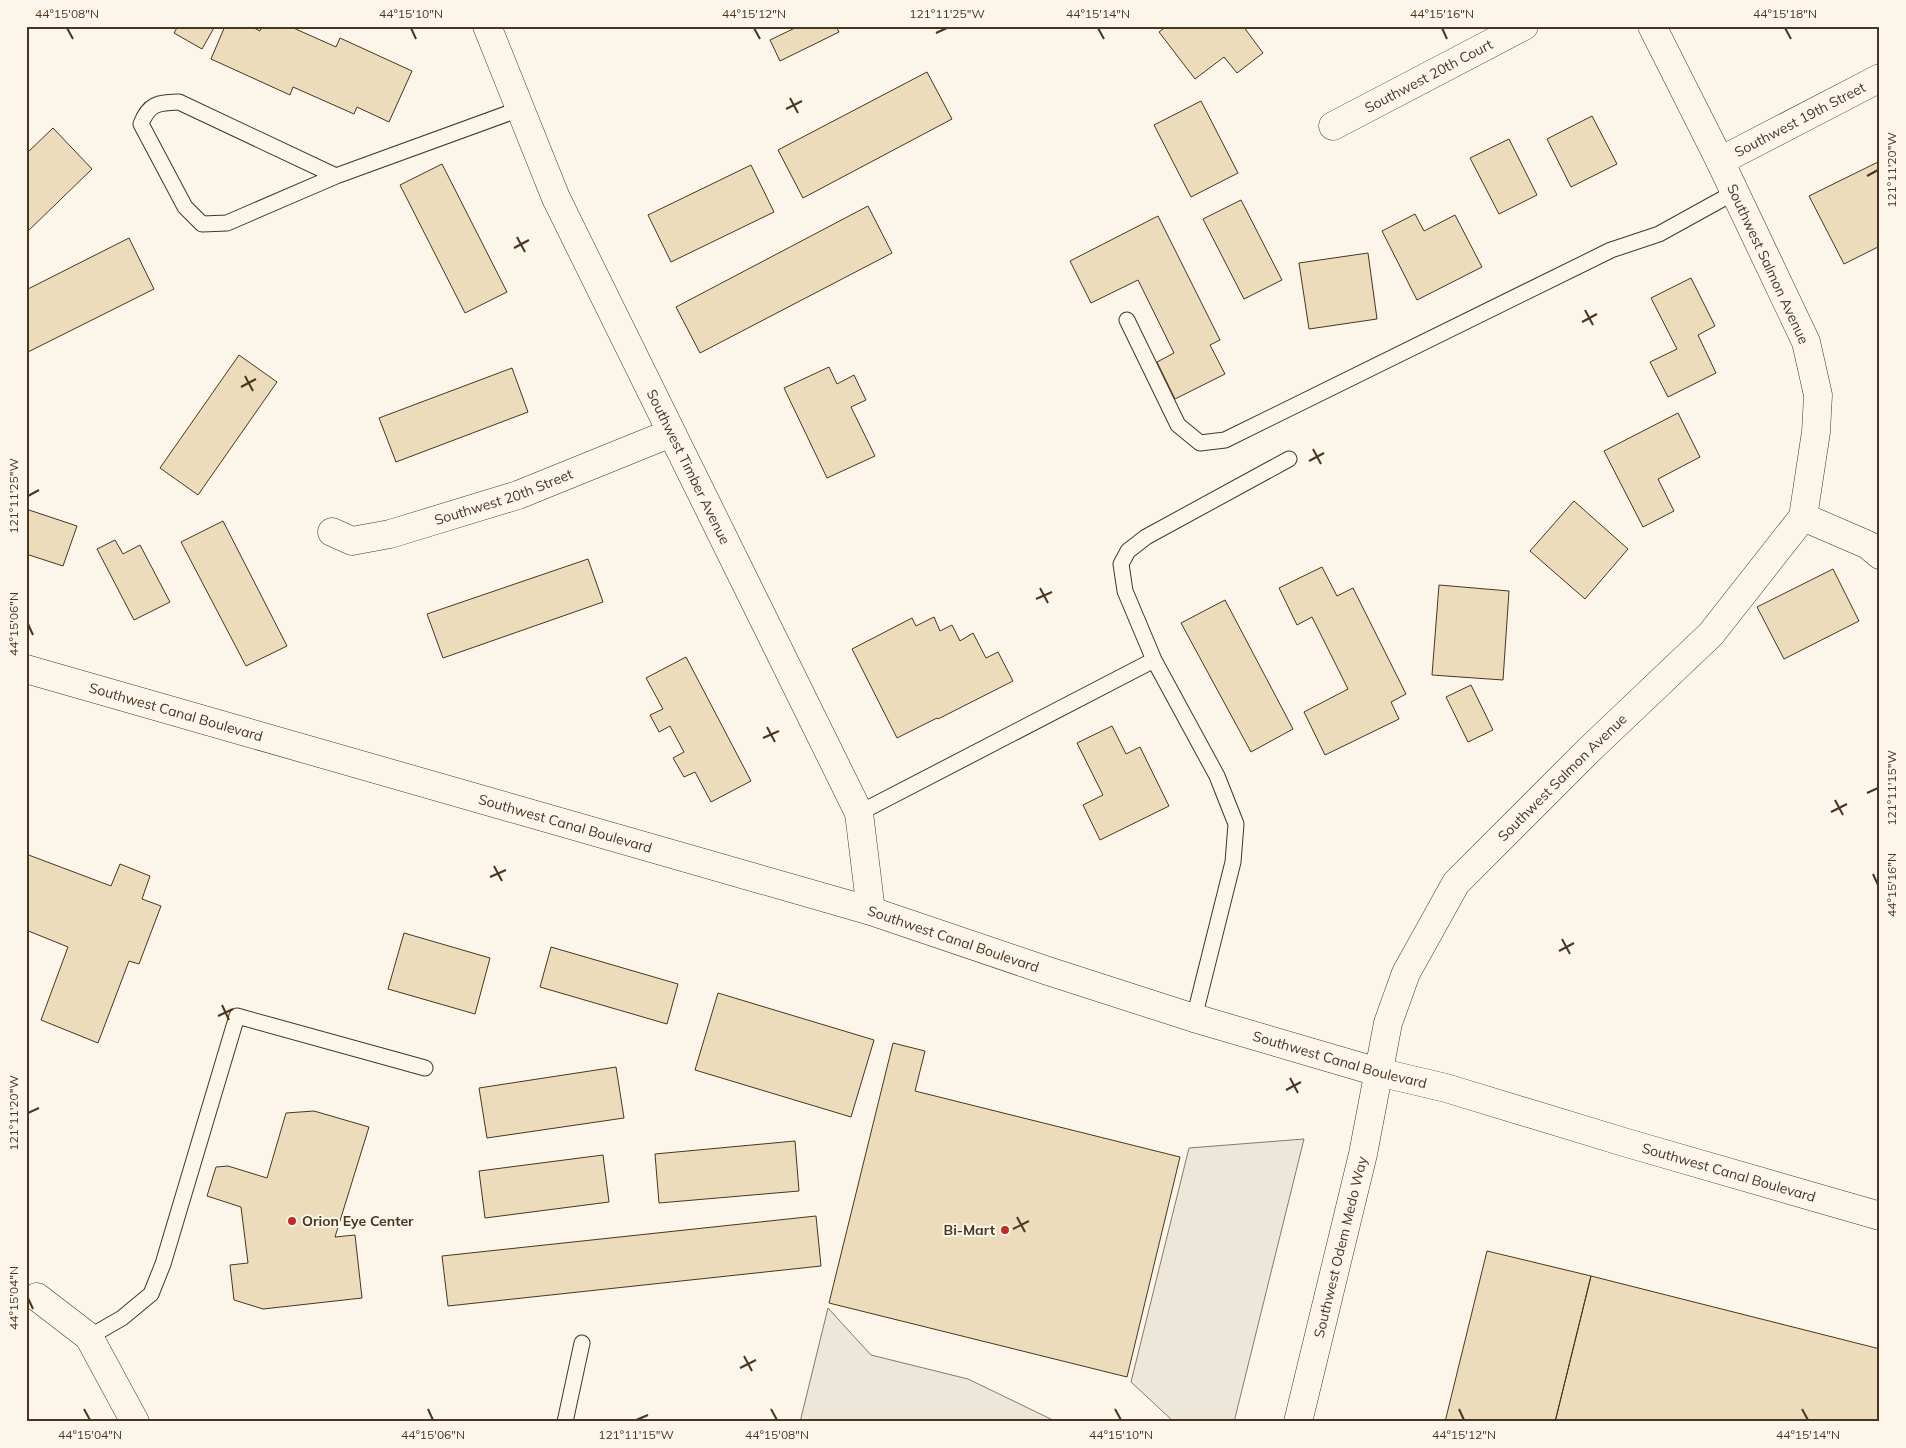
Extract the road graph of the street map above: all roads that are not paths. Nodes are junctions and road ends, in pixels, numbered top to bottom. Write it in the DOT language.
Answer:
graph roads {
  1 [pos="486,26"];
  2 [pos="1524,26"];
  3 [pos="1652,26"];
  4 [pos="1880,78"];
  5 [pos="520,109"];
  6 [pos="1333,126"];
  7 [pos="1720,161"];
  8 [pos="336,176"];
  9 [pos="1735,192"];
  10 [pos="1126,320"];
  11 [pos="671,433"];
  12 [pos="1289,459"];
  13 [pos="1803,517"];
  14 [pos="332,532"];
  15 [pos="1880,556"];
  16 [pos="1154,660"];
  17 [pos="26,669"];
  18 [pos="859,812"];
  19 [pos="871,912"];
  20 [pos="1194,1018"];
  21 [pos="425,1068"];
  22 [pos="1378,1072"];
  23 [pos="1880,1216"];
  24 [pos="36,1297"];
  25 [pos="89,1337"];
  26 [pos="582,1343"];
  27 [pos="136,1422"];
  28 [pos="564,1422"];
  29 [pos="1298,1422"];
  1 -- 5 [label="main road, Southwest Timber Avenue"];
  2 -- 6 [label="main road, Southwest 20th Court"];
  3 -- 7 [label="main road, Southwest Salmon Avenue"];
  4 -- 7 [label="main road, Southwest 19th Street"];
  5 -- 8 [label="lane"];
  5 -- 11 [label="main road, Southwest Timber Avenue"];
  7 -- 9 [label="main road, Southwest Salmon Avenue"];
  8 -- 8 [label="lane"];
  9 -- 10 [label="lane"];
  9 -- 13 [label="main road, Southwest Salmon Avenue"];
  11 -- 14 [label="main road, Southwest 20th Street"];
  11 -- 18 [label="main road, Southwest Timber Avenue"];
  12 -- 16 [label="lane"];
  13 -- 15 [label="main road"];
  13 -- 22 [label="main road, Southwest Salmon Avenue"];
  16 -- 18 [label="lane"];
  16 -- 20 [label="lane"];
  17 -- 19 [label="main road, Southwest Canal Boulevard"];
  18 -- 19 [label="main road, Southwest Timber Avenue"];
  19 -- 20 [label="main road, Southwest Canal Boulevard"];
  20 -- 22 [label="main road, Southwest Canal Boulevard"];
  21 -- 25 [label="lane"];
  22 -- 23 [label="main road, Southwest Canal Boulevard"];
  22 -- 29 [label="main road, Southwest Odem Medo Way"];
  24 -- 25 [label="main road"];
  25 -- 27 [label="main road"];
  26 -- 28 [label="lane"];
}
